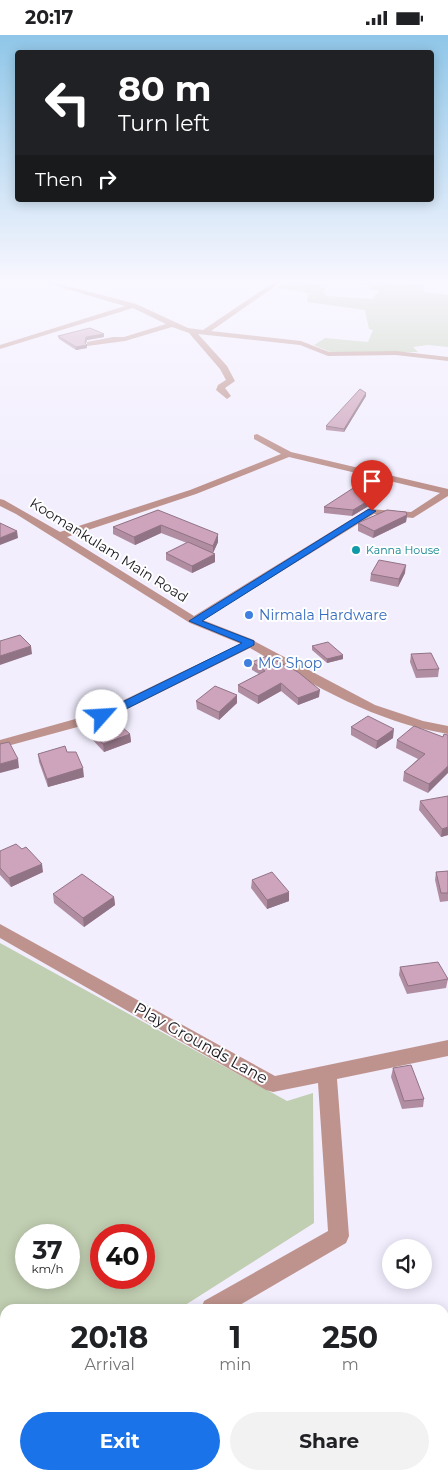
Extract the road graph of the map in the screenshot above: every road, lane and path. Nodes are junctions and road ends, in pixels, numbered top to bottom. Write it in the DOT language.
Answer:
graph roads {
  1 [pos="208,349"];
  2 [pos="316,349"];
  3 [pos="448,359"];
  4 [pos="227,396"];
  5 [pos="257,437"];
  6 [pos="288,454"];
  7 [pos="448,492"];
  8 [pos="0,502"];
  9 [pos="59,536"];
  10 [pos="194,621"];
  11 [pos="250,643"];
  12 [pos="448,730"];
  13 [pos="0,744"];
  14 [pos="0,930"];
  15 [pos="448,1048"];
  16 [pos="327,1073"];
  17 [pos="221,1304"];
  1 -- 4 [label="street"];
  2 -- 3 [label="street"];
  5 -- 6 [label="street"];
  6 -- 7 [label="street"];
  6 -- 9 [label="street"];
  7 -- 10 [label="street"];
  8 -- 9 [label="street, Koomankulam Main Road"];
  9 -- 10 [label="street, Koomankulam Main Road"];
  10 -- 11 [label="street, Koomankulam Main Road"];
  11 -- 12 [label="street, Koomankulam Main Road"];
  11 -- 13 [label="street"];
  14 -- 16 [label="street, Play Grounds Lane"];
  15 -- 16 [label="street, Play Grounds Lane"];
  16 -- 17 [label="street"];
}
